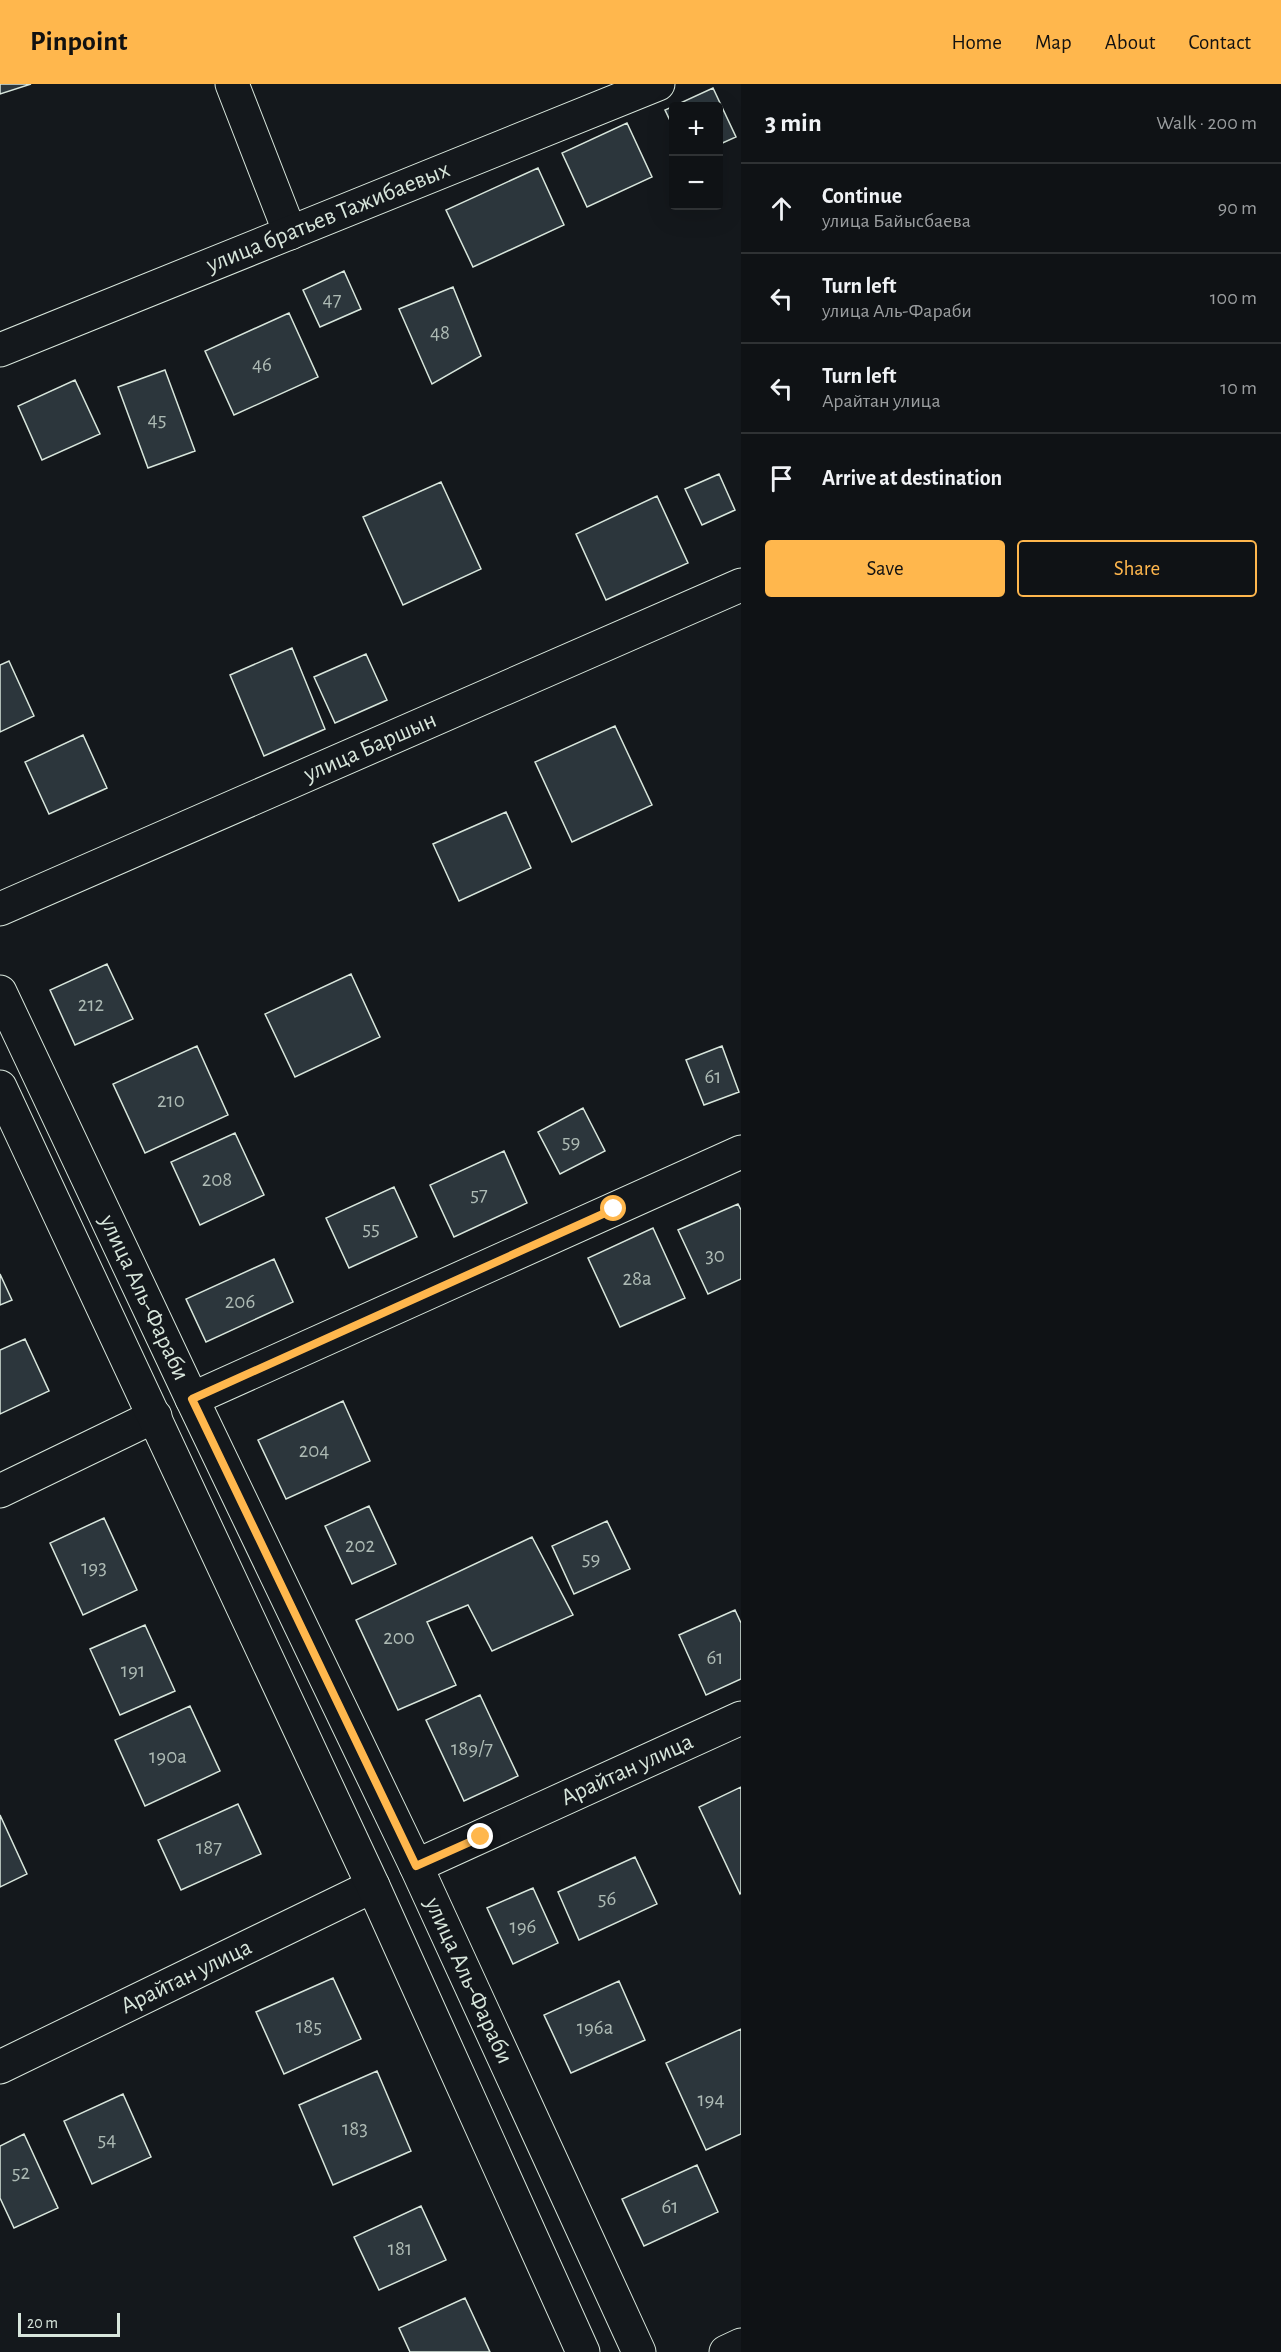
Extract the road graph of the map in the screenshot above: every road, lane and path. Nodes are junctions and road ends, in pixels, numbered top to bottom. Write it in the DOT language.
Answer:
graph roads {
  1 [pos="232,84"];
  2 [pos="658,84"];
  3 [pos="290,233"];
  4 [pos="0,350"];
  5 [pos="741,585"];
  6 [pos="0,909"];
  7 [pos="0,992"];
  8 [pos="0,1087"];
  9 [pos="741,1152"];
  10 [pos="192,1399"];
  11 [pos="155,1416"];
  12 [pos="0,1491"];
  13 [pos="741,1718"];
  14 [pos="416,1866"];
  15 [pos="373,1886"];
  16 [pos="0,2067"];
  17 [pos="741,2345"];
  18 [pos="583,2352"];
  19 [pos="639,2352"];
  20 [pos="726,2352"];
  1 -- 3 [label="street"];
  2 -- 3 [label="street, улица братьев Тажибаевых"];
  3 -- 4 [label="street, улица братьев Тажибаевых"];
  5 -- 6 [label="street, улица Баршын"];
  7 -- 10 [label="street, улица Аль-Фараби"];
  8 -- 11 [label="street, улица Аль-Фараби"];
  9 -- 10 [label="street"];
  10 -- 14 [label="street, улица Аль-Фараби"];
  11 -- 12 [label="street"];
  11 -- 15 [label="street, улица Аль-Фараби"];
  13 -- 14 [label="street, Арайтан улица"];
  14 -- 19 [label="street, улица Аль-Фараби"];
  15 -- 16 [label="street, Арайтан улица"];
  15 -- 18 [label="street, улица Аль-Фараби"];
  17 -- 20 [label="street"];
}
